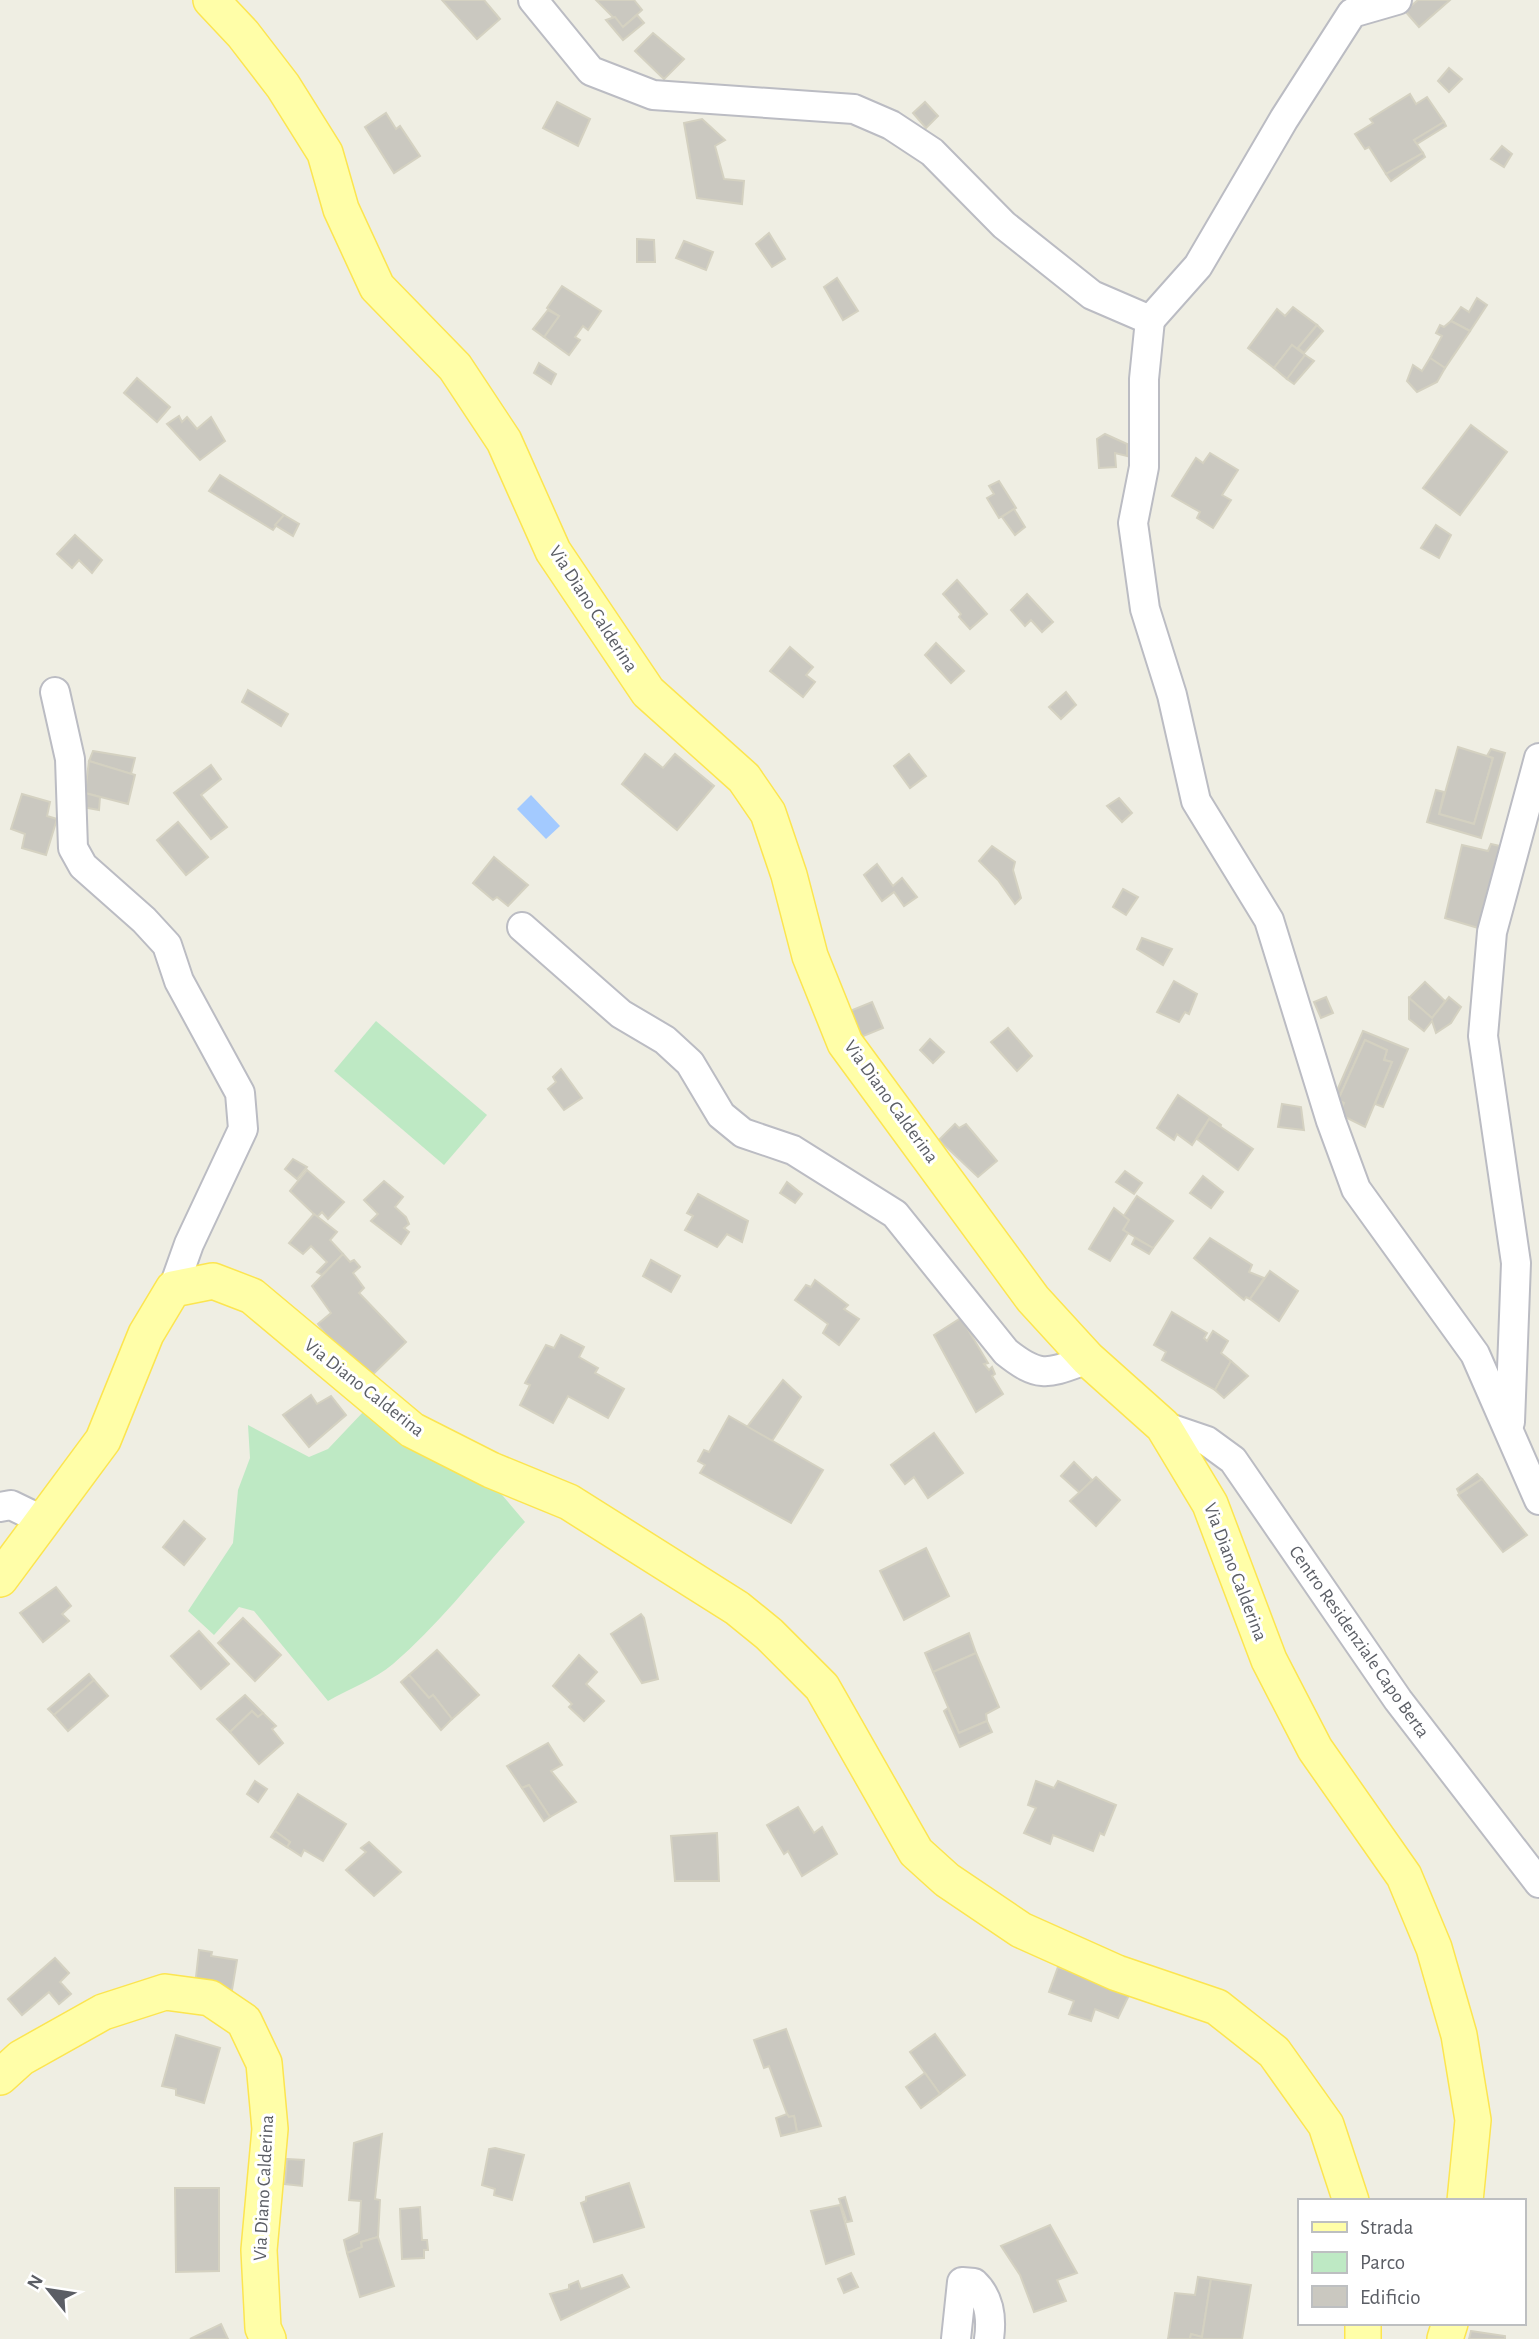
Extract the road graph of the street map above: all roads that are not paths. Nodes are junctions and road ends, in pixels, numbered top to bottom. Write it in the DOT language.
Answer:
graph roads {
  1 [pos="211,0"];
  2 [pos="533,0"];
  3 [pos="1397,0"];
  4 [pos="1150,320"];
  5 [pos="55,692"];
  6 [pos="1539,758"];
  7 [pos="522,928"];
  8 [pos="173,1289"];
  9 [pos="1088,1359"];
  10 [pos="1163,1426"];
  11 [pos="1510,1429"];
  12 [pos="1539,1500"];
  13 [pos="0,1507"];
  14 [pos="44,1521"];
  15 [pos="0,1579"];
  16 [pos="1539,1882"];
  17 [pos="0,2077"];
  18 [pos="1350,2199"];
  19 [pos="1465,2199"];
  20 [pos="268,2339"];
  21 [pos="956,2339"];
  22 [pos="989,2339"];
  1 -- 9 [label="main road, Via Diano Calderina"];
  2 -- 4 [label="street"];
  3 -- 4 [label="street"];
  4 -- 11 [label="street"];
  5 -- 8 [label="street"];
  6 -- 11 [label="street"];
  7 -- 9 [label="street"];
  8 -- 14 [label="main road"];
  8 -- 18 [label="main road, Via Diano Calderina"];
  9 -- 10 [label="main road, Via Diano Calderina"];
  10 -- 16 [label="street, Centro Residenziale Capo Berta"];
  10 -- 19 [label="main road, Via Diano Calderina"];
  11 -- 12 [label="street"];
  13 -- 14 [label="street"];
  14 -- 15 [label="main road"];
  17 -- 20 [label="main road, Via Diano Calderina"];
  21 -- 22 [label="street"];
}
